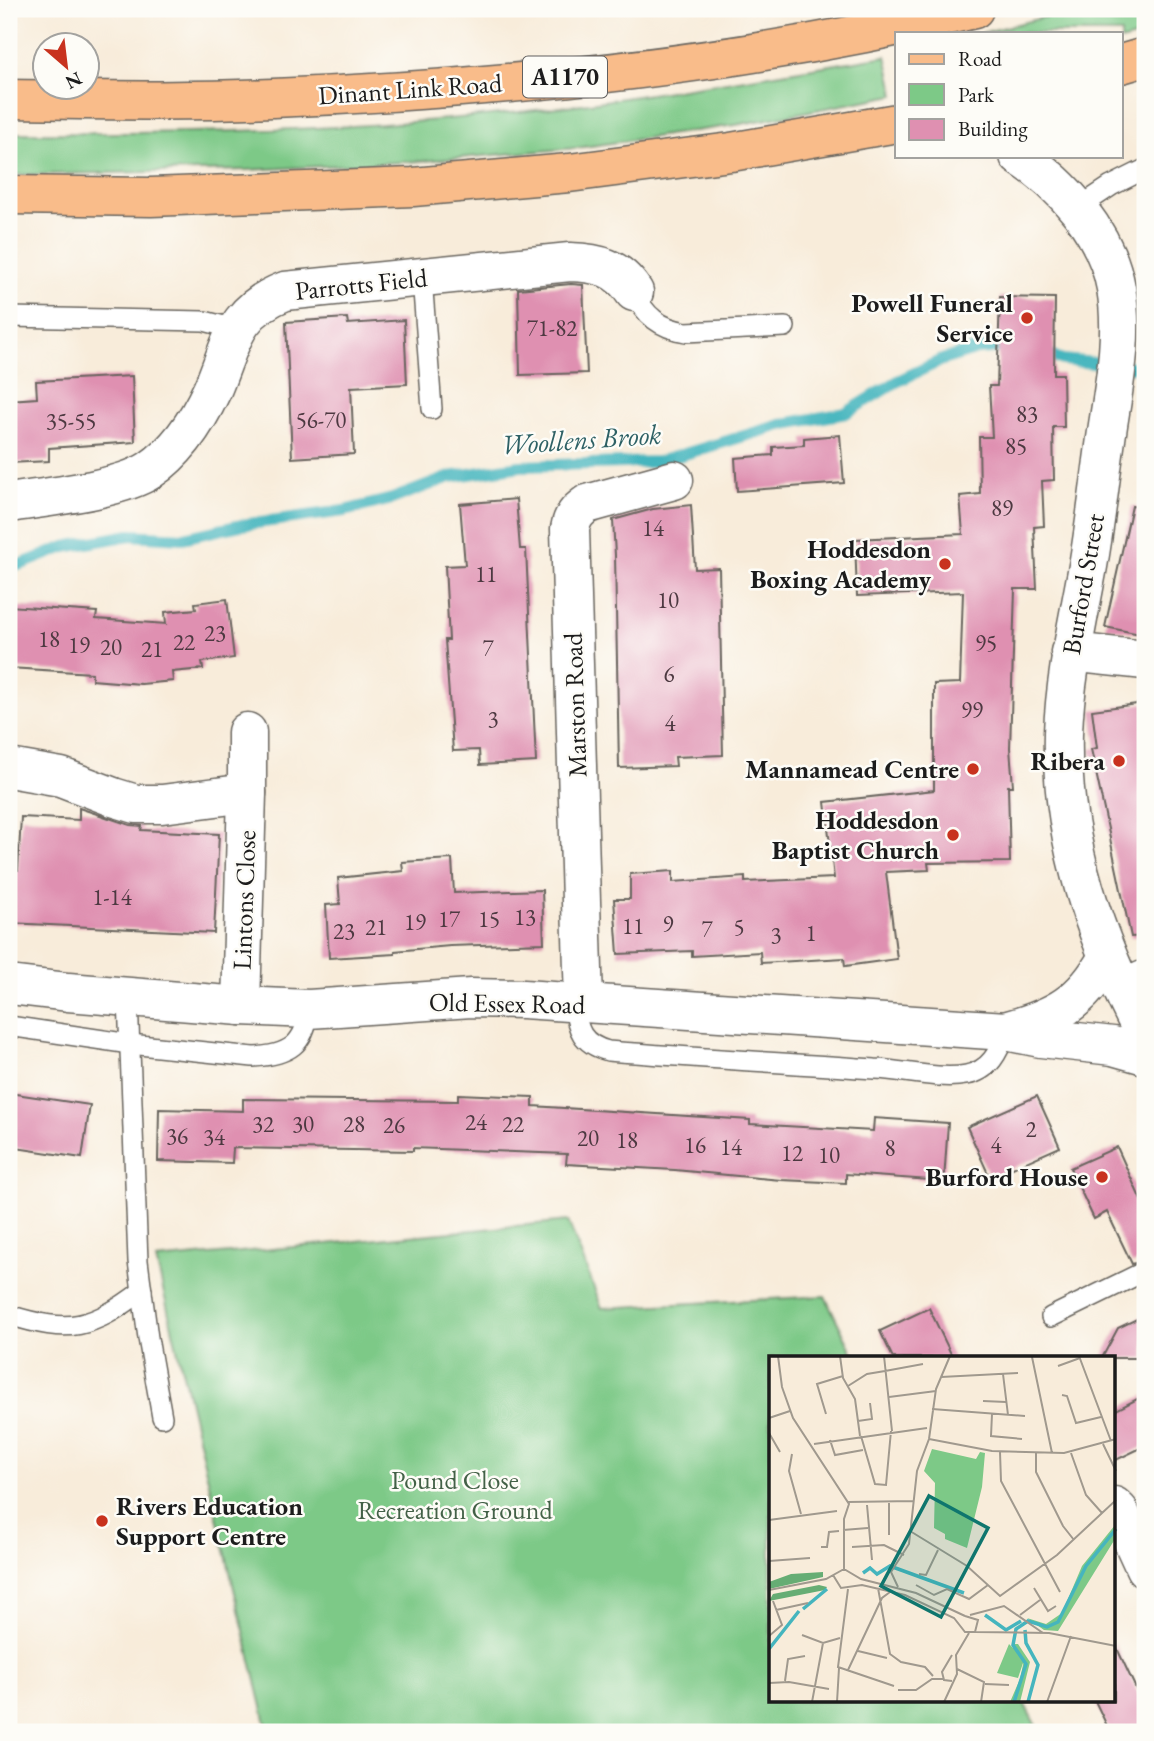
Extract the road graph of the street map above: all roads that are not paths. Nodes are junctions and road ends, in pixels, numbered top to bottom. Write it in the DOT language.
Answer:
graph roads {
  1 [pos="952,12"];
  2 [pos="1145,57"];
  3 [pos="1122,64"];
  4 [pos="9,99"];
  5 [pos="895,123"];
  6 [pos="1021,158"];
  7 [pos="1145,169"];
  8 [pos="9,195"];
  9 [pos="1078,208"];
  10 [pos="422,278"];
  11 [pos="634,292"];
  12 [pos="9,317"];
  13 [pos="785,327"];
  14 [pos="234,334"];
  15 [pos="432,409"];
  16 [pos="674,480"];
  17 [pos="9,503"];
  18 [pos="1070,652"];
  19 [pos="1145,660"];
  20 [pos="247,732"];
  21 [pos="9,768"];
  22 [pos="247,793"];
  23 [pos="1124,969"];
  24 [pos="9,985"];
  25 [pos="128,998"];
  26 [pos="578,1002"];
  27 [pos="241,1006"];
  28 [pos="309,1009"];
  29 [pos="9,1026"];
  30 [pos="1006,1031"];
  31 [pos="1145,1036"];
  32 [pos="130,1044"];
  33 [pos="1145,1055"];
  34 [pos="1143,1272"];
  35 [pos="142,1291"];
  36 [pos="9,1315"];
  37 [pos="1051,1317"];
  38 [pos="162,1417"];
  39 [pos="1116,1508"];
  40 [pos="1145,1568"];
  1 -- 4 [label="main road, Dinant Link Road / A1170"];
  2 -- 3 [label="main road"];
  5 -- 8 [label="main road"];
  6 -- 9 [label="street, Burford Street"];
  7 -- 9 [label="lane"];
  9 -- 18 [label="street, Burford Street"];
  10 -- 11 [label="street, Parrotts Field"];
  10 -- 14 [label="street, Parrotts Field"];
  10 -- 15 [label="lane"];
  11 -- 13 [label="lane"];
  12 -- 14 [label="lane"];
  14 -- 17 [label="street, Parrotts Field"];
  16 -- 26 [label="street, Marston Road"];
  18 -- 19 [label="street"];
  18 -- 23 [label="street, Burford Street"];
  20 -- 22 [label="street, Lintons Close"];
  21 -- 22 [label="street, Lintons Close"];
  22 -- 27 [label="street, Lintons Close"];
  23 -- 30 [label="street, Old Essex Road"];
  23 -- 31 [label="street, Burford Street"];
  24 -- 25 [label="street, Old Essex Road"];
  25 -- 27 [label="street, Old Essex Road"];
  25 -- 32 [label="lane"];
  26 -- 28 [label="street, Old Essex Road"];
  26 -- 30 [label="street, Old Essex Road"];
  27 -- 28 [label="street, Old Essex Road"];
  28 -- 32 [label="lane"];
  29 -- 32 [label="lane"];
  30 -- 33 [label="street, Old Essex Road"];
  32 -- 35 [label="lane"];
  34 -- 37 [label="lane"];
  35 -- 36 [label="lane"];
  35 -- 38 [label="lane"];
  39 -- 40 [label="street"];
}
